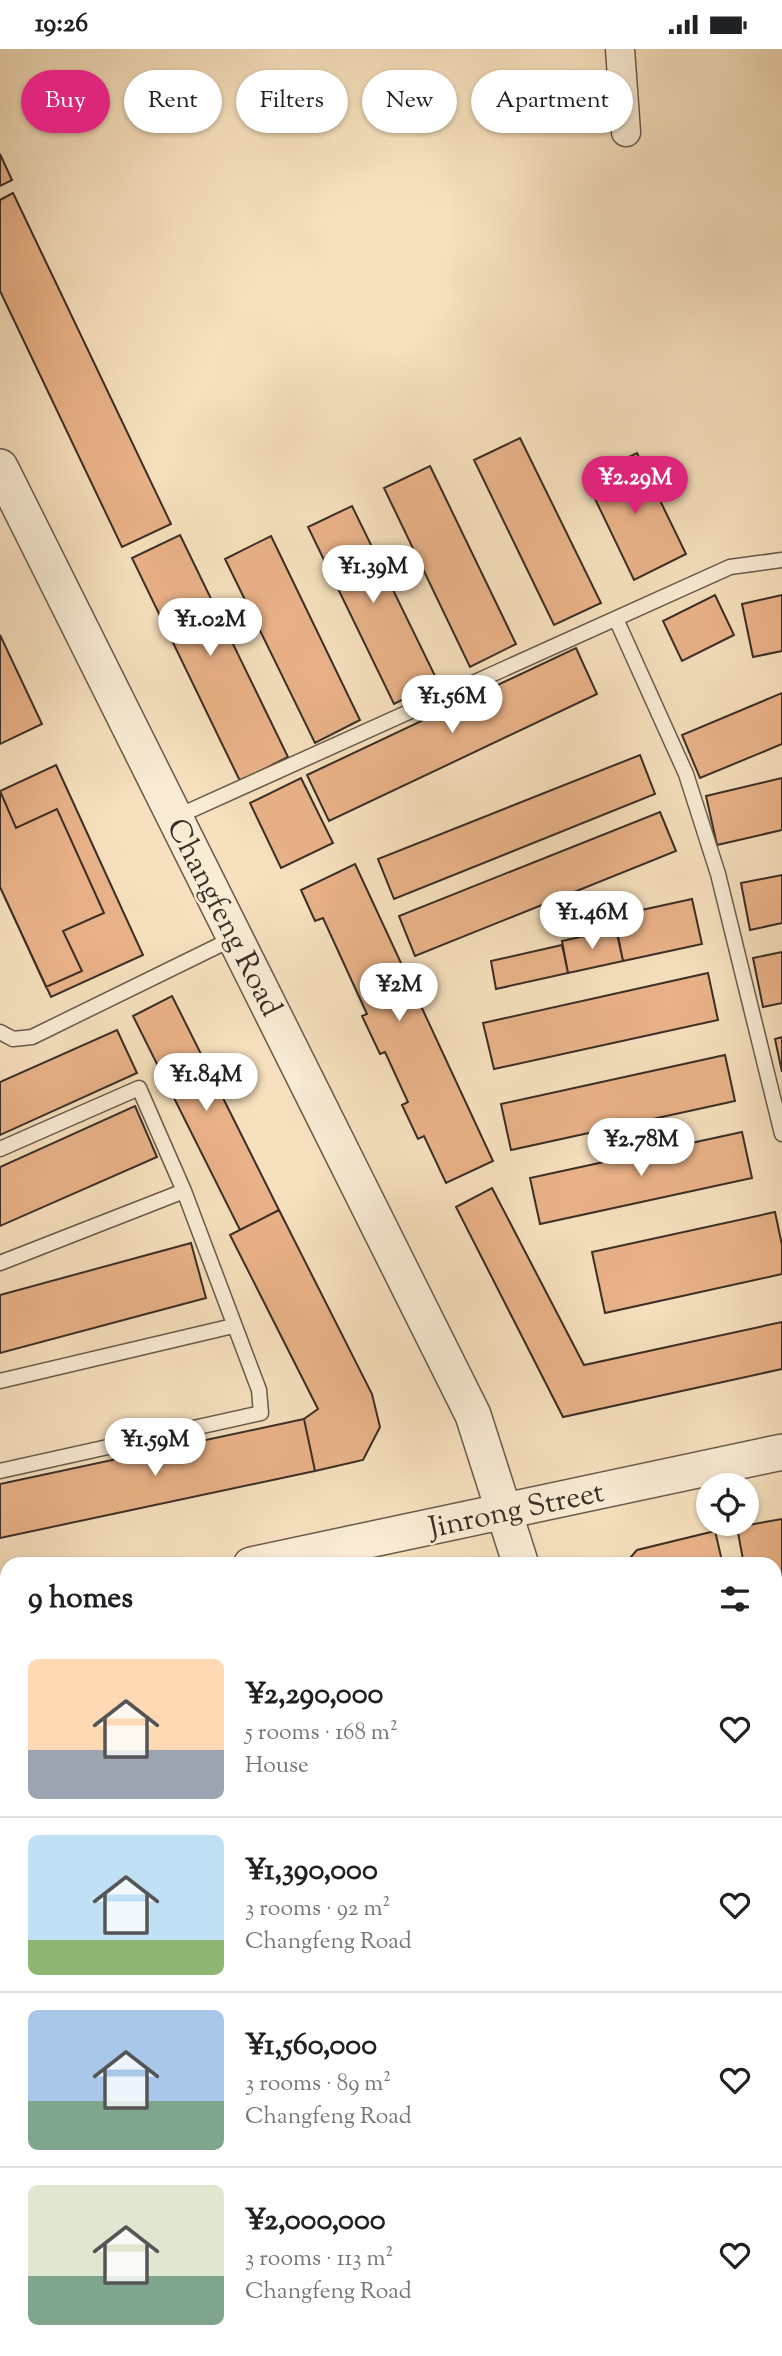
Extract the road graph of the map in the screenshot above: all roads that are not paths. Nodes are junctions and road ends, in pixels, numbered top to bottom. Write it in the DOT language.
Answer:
graph roads {
  1 [pos="620,49"];
  2 [pos="621,70"];
  3 [pos="0,467"];
  4 [pos="9,508"];
  5 [pos="782,560"];
  6 [pos="616,619"];
  7 [pos="175,818"];
  8 [pos="235,937"];
  9 [pos="0,1033"];
  10 [pos="782,1134"];
  11 [pos="0,1149"];
  12 [pos="184,1191"];
  13 [pos="0,1263"];
  14 [pos="233,1326"];
  15 [pos="0,1381"];
  16 [pos="782,1453"];
  17 [pos="0,1471"];
  18 [pos="505,1511"];
  19 [pos="289,1557"];
  20 [pos="519,1557"];
  1 -- 2 [label="street"];
  3 -- 4 [label="street, Changfeng Road"];
  4 -- 7 [label="street, Changfeng Road"];
  5 -- 6 [label="lane"];
  6 -- 7 [label="lane"];
  6 -- 10 [label="lane"];
  7 -- 8 [label="street, Changfeng Road"];
  8 -- 9 [label="lane"];
  8 -- 18 [label="street, Changfeng Road"];
  11 -- 12 [label="lane"];
  12 -- 13 [label="lane"];
  12 -- 14 [label="lane"];
  14 -- 15 [label="lane"];
  14 -- 17 [label="lane"];
  16 -- 18 [label="street, Jinrong Street"];
  18 -- 19 [label="street, Jinrong Street"];
  18 -- 20 [label="street, Changfeng Road"];
}
